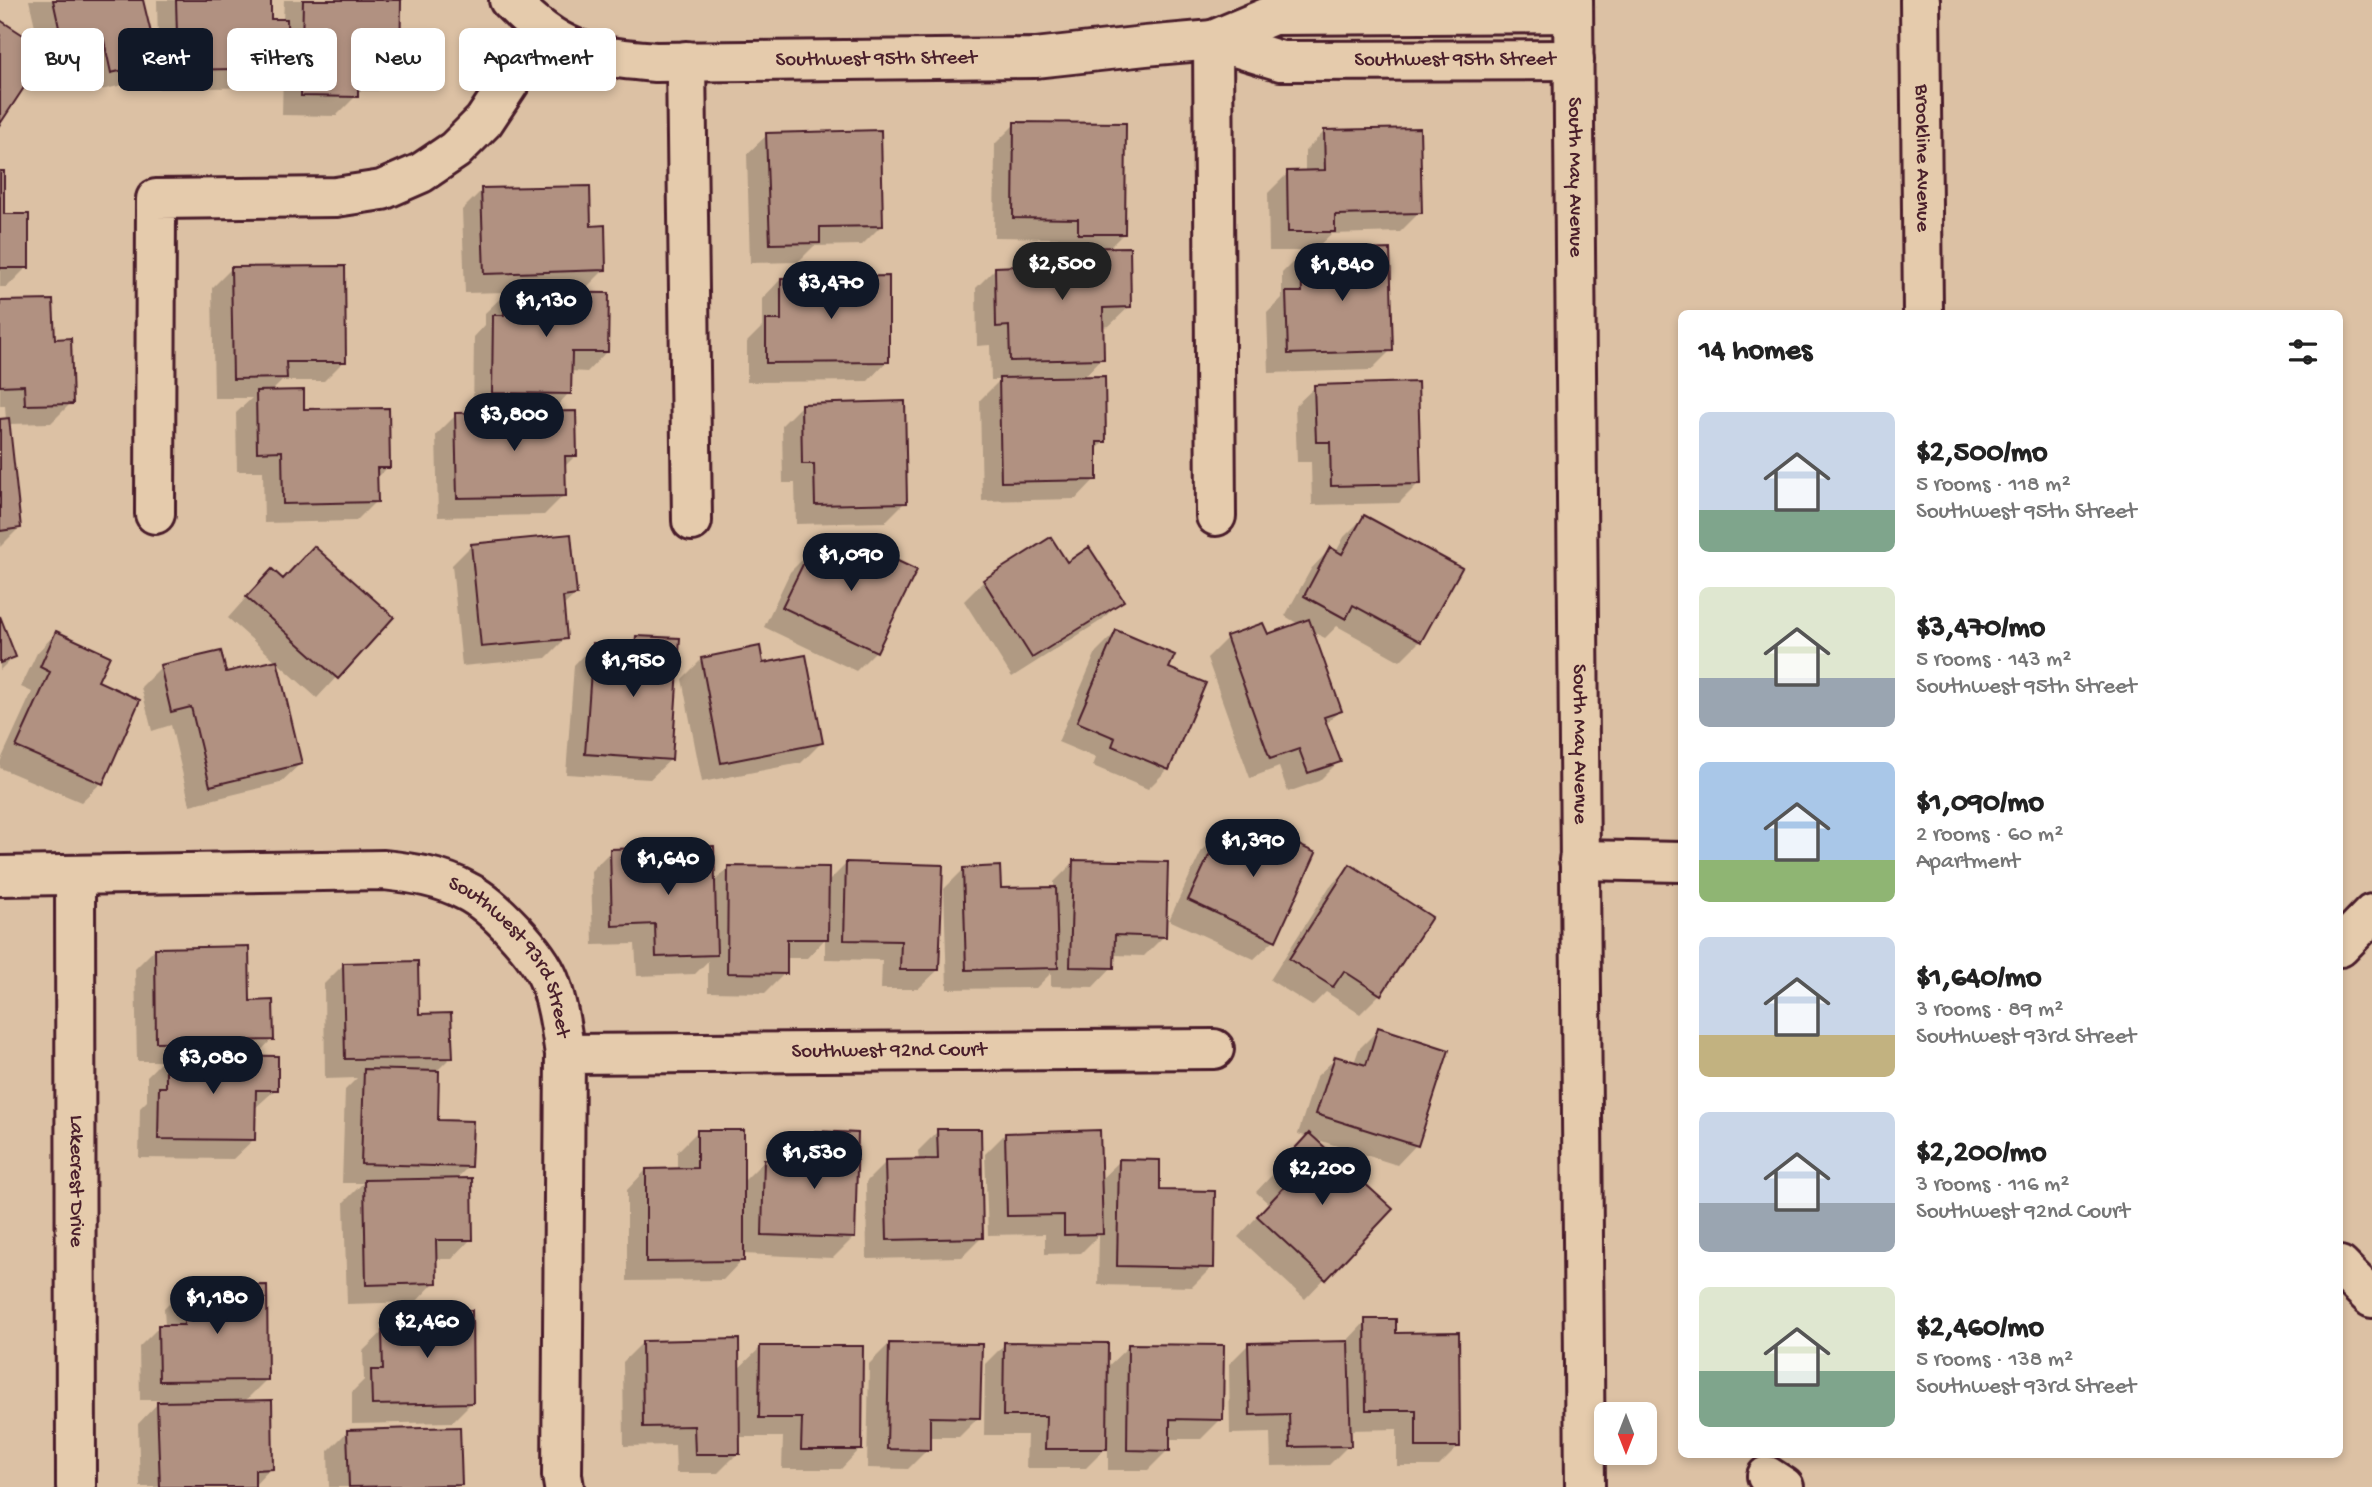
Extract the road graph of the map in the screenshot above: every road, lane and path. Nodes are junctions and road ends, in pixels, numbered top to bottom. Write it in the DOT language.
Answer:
graph roads {
  1 [pos="509,0"];
  2 [pos="1920,0"];
  3 [pos="1573,6"];
  4 [pos="538,28"];
  5 [pos="1213,40"];
  6 [pos="616,59"];
  7 [pos="1574,60"];
  8 [pos="687,61"];
  9 [pos="504,91"];
  10 [pos="1923,310"];
  11 [pos="155,514"];
  12 [pos="1216,516"];
  13 [pos="692,521"];
  14 [pos="1579,860"];
  15 [pos="1678,862"];
  16 [pos="75,875"];
  17 [pos="0,876"];
  18 [pos="2372,914"];
  19 [pos="2343,944"];
  20 [pos="1214,1049"];
  21 [pos="565,1054"];
  22 [pos="2343,1269"];
  23 [pos="2372,1298"];
  24 [pos="76,1487"];
  25 [pos="564,1487"];
  26 [pos="1585,1487"];
  1 -- 4 [label="street"];
  2 -- 10 [label="street, Brookline Avenue"];
  3 -- 5 [label="street, Southwest 95th Street"];
  3 -- 7 [label="street, South May Avenue"];
  5 -- 7 [label="street, Southwest 95th Street"];
  5 -- 8 [label="street, Southwest 95th Street"];
  5 -- 12 [label="street"];
  6 -- 8 [label="street, Southwest 95th Street"];
  7 -- 14 [label="street, South May Avenue"];
  8 -- 13 [label="street"];
  9 -- 11 [label="street"];
  14 -- 15 [label="street"];
  14 -- 26 [label="street, South May Avenue"];
  16 -- 17 [label="street, Southwest 93rd Street"];
  16 -- 21 [label="street, Southwest 93rd Street"];
  16 -- 24 [label="street, Lakecrest Drive"];
  18 -- 19 [label="street"];
  20 -- 21 [label="street, Southwest 92nd Court"];
  21 -- 25 [label="street, Southwest 93rd Street"];
  22 -- 23 [label="street"];
}
